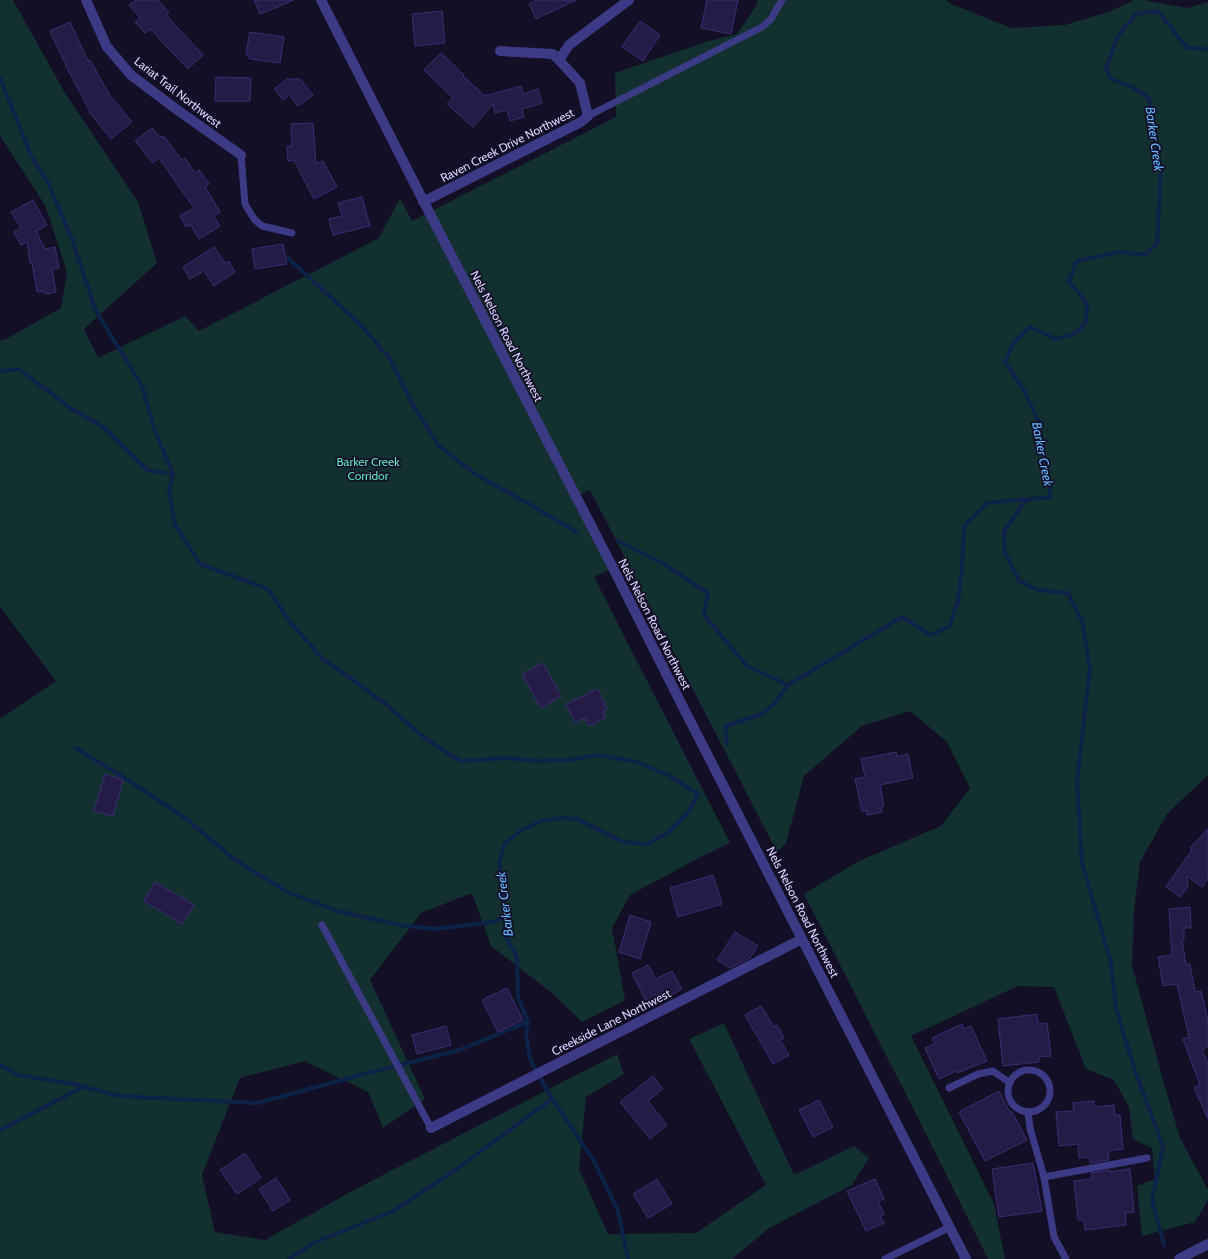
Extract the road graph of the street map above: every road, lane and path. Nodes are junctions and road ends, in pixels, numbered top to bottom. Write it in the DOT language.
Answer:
graph roads {
  1 [pos="86,0"];
  2 [pos="321,0"];
  3 [pos="629,0"];
  4 [pos="782,0"];
  5 [pos="500,51"];
  6 [pos="556,57"];
  7 [pos="588,116"];
  8 [pos="241,155"];
  9 [pos="423,202"];
  10 [pos="292,233"];
  11 [pos="322,924"];
  12 [pos="802,939"];
  13 [pos="1010,1083"];
  14 [pos="949,1088"];
  15 [pos="1028,1112"];
  16 [pos="431,1128"];
  17 [pos="1147,1158"];
  18 [pos="1044,1177"];
  19 [pos="950,1227"];
  20 [pos="1208,1244"];
  21 [pos="885,1259"];
  22 [pos="966,1259"];
  23 [pos="1066,1259"];
  24 [pos="1179,1259"];
  1 -- 8 [label="street, Lariat Trail Northwest"];
  2 -- 9 [label="street, Nels Nelson Road Northwest"];
  3 -- 6 [label="street"];
  4 -- 7 [label="lane"];
  5 -- 6 [label="street"];
  6 -- 7 [label="street, Raven Creek Drive Northwest"];
  7 -- 9 [label="street, Raven Creek Drive Northwest"];
  8 -- 10 [label="lane"];
  9 -- 12 [label="street, Nels Nelson Road Northwest"];
  11 -- 16 [label="lane"];
  12 -- 16 [label="street, Creekside Lane Northwest"];
  12 -- 19 [label="street, Nels Nelson Road Northwest"];
  13 -- 14 [label="lane"];
  13 -- 15 [label="lane"];
  13 -- 15 [label="lane"];
  15 -- 18 [label="lane"];
  17 -- 18 [label="lane"];
  18 -- 23 [label="lane"];
  19 -- 21 [label="lane"];
  19 -- 22 [label="street, Nels Nelson Road Northwest"];
  20 -- 24 [label="street"];
}
